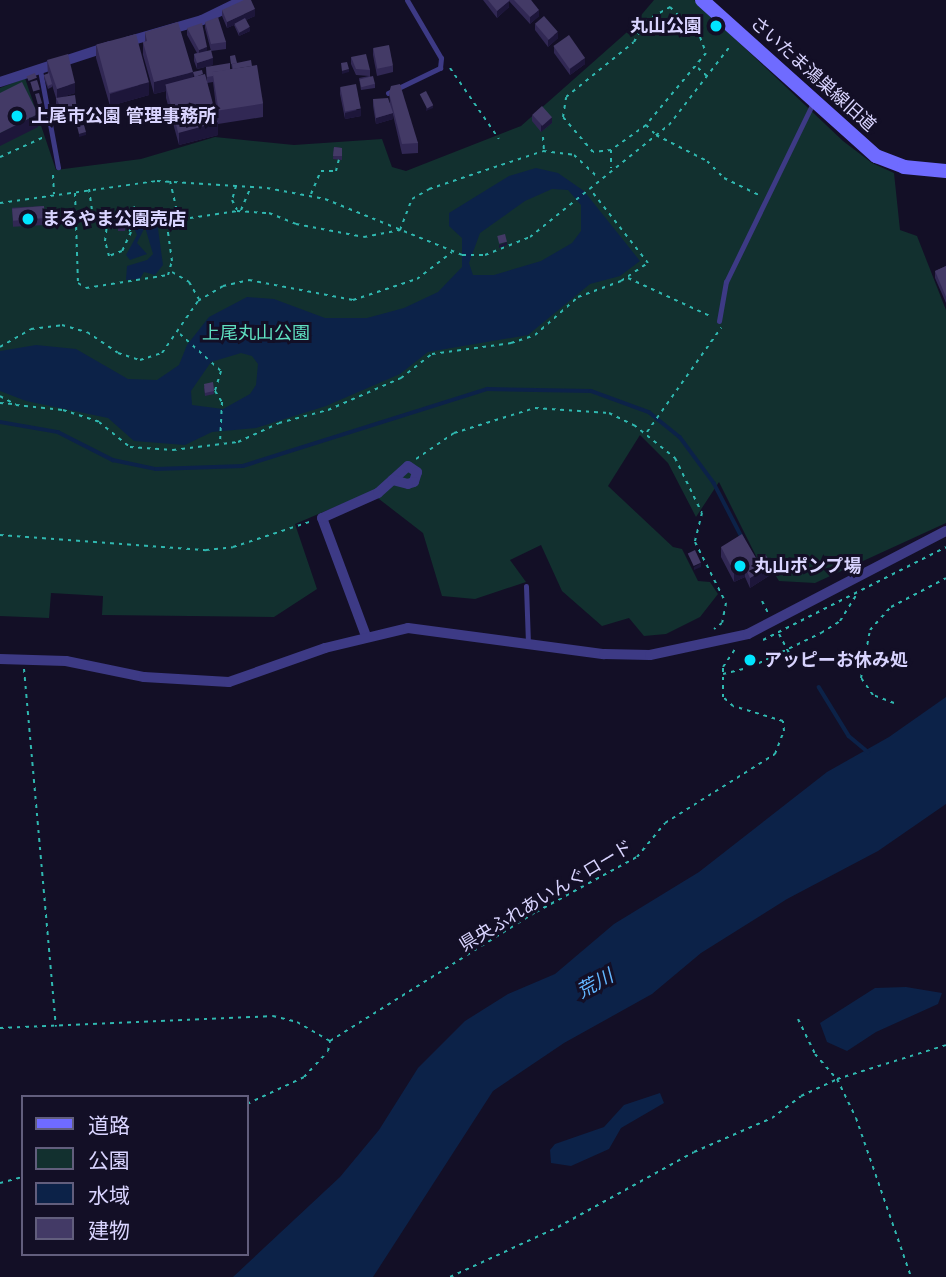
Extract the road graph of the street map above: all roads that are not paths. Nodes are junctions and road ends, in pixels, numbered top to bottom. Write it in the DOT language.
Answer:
graph roads {
  1 [pos="243,0"];
  2 [pos="407,0"];
  3 [pos="702,0"];
  4 [pos="39,66"];
  5 [pos="0,82"];
  6 [pos="388,93"];
  7 [pos="814,101"];
  8 [pos="58,167"];
  9 [pos="946,171"];
  10 [pos="719,321"];
  11 [pos="393,480"];
  12 [pos="946,531"];
  13 [pos="526,586"];
  14 [pos="366,636"];
  15 [pos="528,643"];
  16 [pos="0,659"];
  1 -- 4 [label="street"];
  2 -- 6 [label="lane"];
  3 -- 7 [label="street, さいたま鴻巣線旧道"];
  4 -- 5 [label="street"];
  4 -- 8 [label="lane"];
  7 -- 9 [label="street, さいたま鴻巣線旧道"];
  7 -- 10 [label="lane"];
  11 -- 11 [label="street"];
  11 -- 14 [label="street"];
  12 -- 15 [label="street"];
  13 -- 15 [label="lane"];
  14 -- 15 [label="street"];
  14 -- 16 [label="street"];
}
